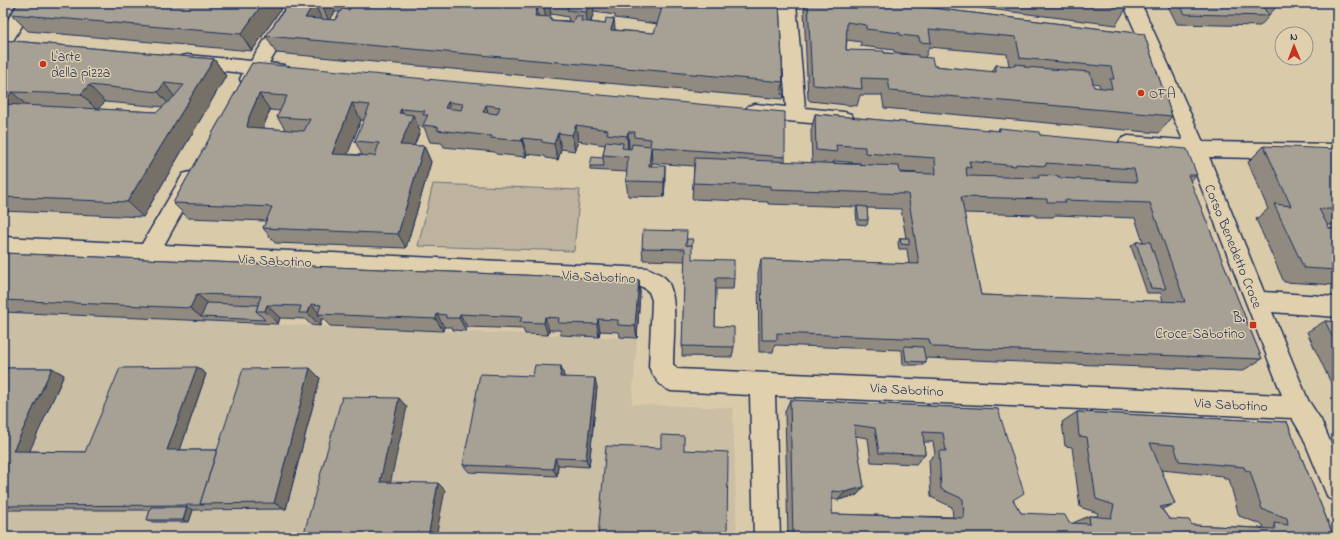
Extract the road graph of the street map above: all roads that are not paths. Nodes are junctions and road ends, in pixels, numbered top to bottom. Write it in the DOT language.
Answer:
graph roads {
  1 [pos="27,3"];
  2 [pos="298,3"];
  3 [pos="787,3"];
  4 [pos="1132,3"];
  5 [pos="7,42"];
  6 [pos="169,59"];
  7 [pos="255,68"];
  8 [pos="295,72"];
  9 [pos="242,92"];
  10 [pos="740,110"];
  11 [pos="796,115"];
  12 [pos="858,120"];
  13 [pos="1108,142"];
  14 [pos="1196,149"];
  15 [pos="1337,152"];
  16 [pos="198,166"];
  17 [pos="3,246"];
  18 [pos="148,254"];
  19 [pos="1256,301"];
  20 [pos="1337,307"];
  21 [pos="762,383"];
  22 [pos="1299,407"];
  23 [pos="1337,489"];
  24 [pos="767,537"];
  1 -- 5 [label="street"];
  2 -- 7 [label="street"];
  3 -- 11 [label="street"];
  4 -- 14 [label="street, Corso Benedetto Croce"];
  6 -- 7 [label="street"];
  7 -- 8 [label="street"];
  7 -- 9 [label="street"];
  10 -- 11 [label="street"];
  11 -- 12 [label="street"];
  13 -- 14 [label="street"];
  14 -- 15 [label="street"];
  14 -- 19 [label="street, Corso Benedetto Croce"];
  16 -- 18 [label="street"];
  17 -- 18 [label="street, Via Sabotino"];
  18 -- 21 [label="street, Via Sabotino"];
  19 -- 20 [label="street"];
  19 -- 22 [label="street, Corso Benedetto Croce"];
  21 -- 22 [label="street, Via Sabotino"];
  21 -- 24 [label="street"];
  22 -- 23 [label="street, Corso Benedetto Croce"];
}
